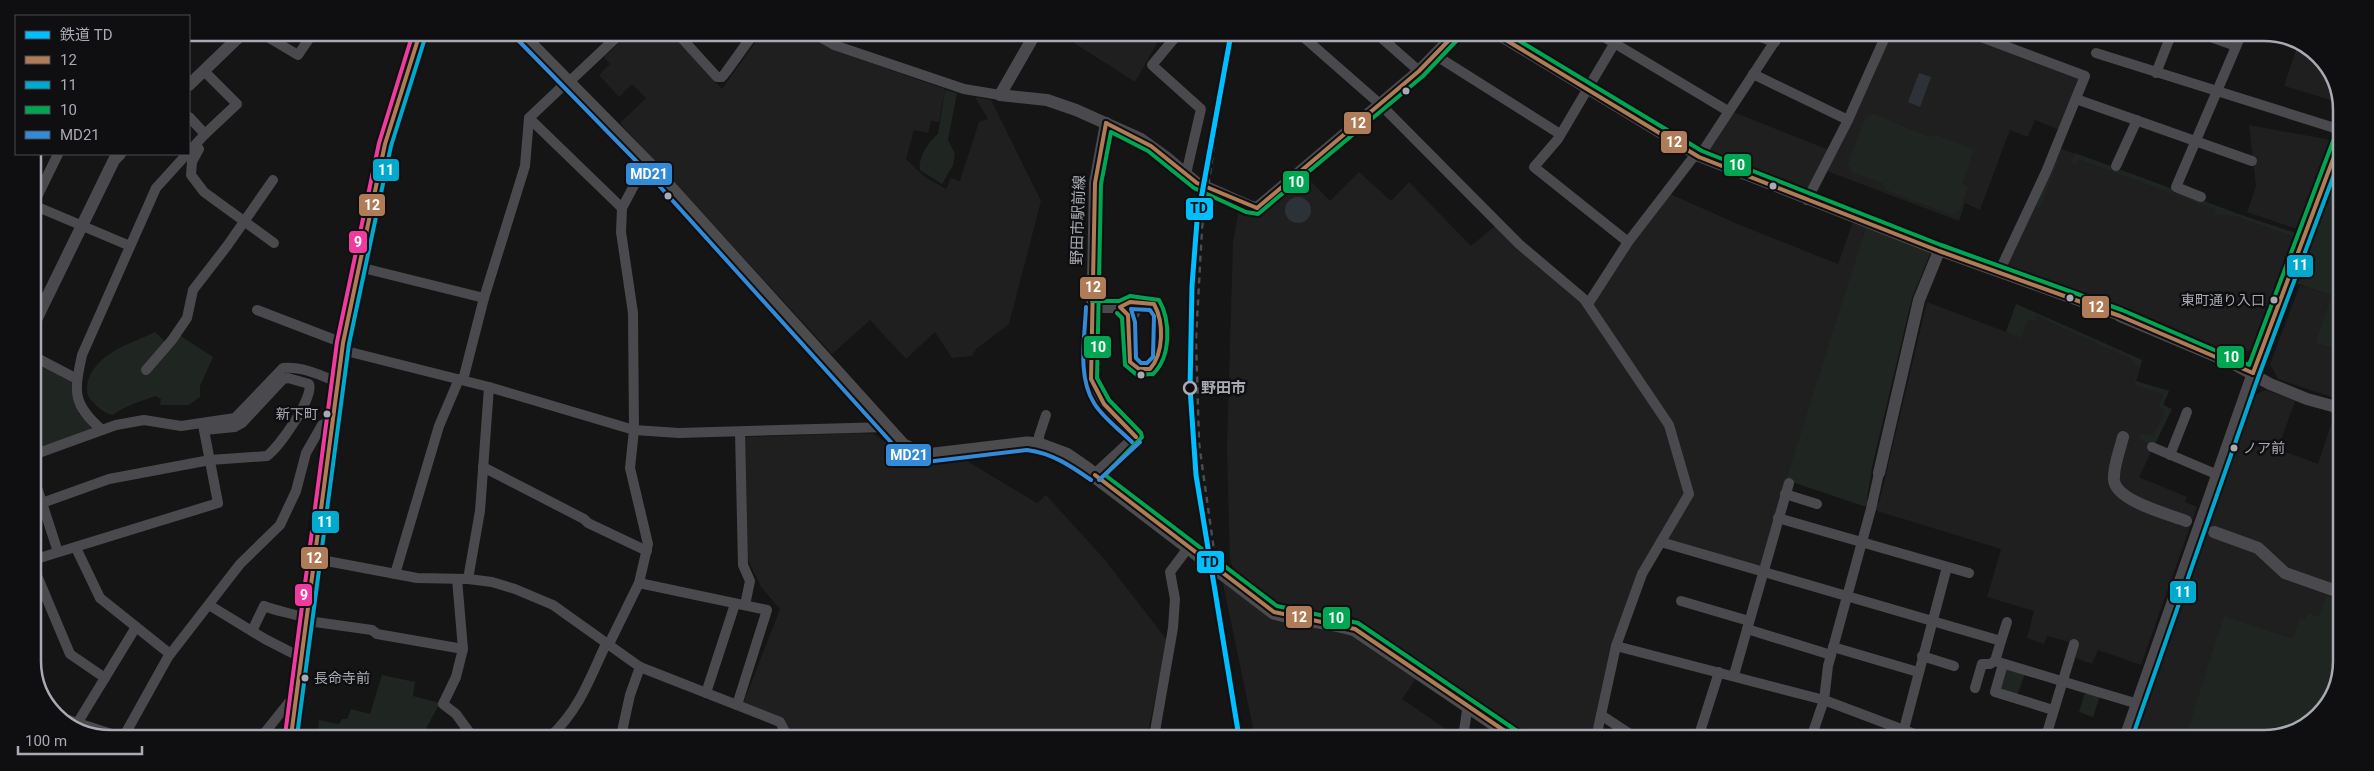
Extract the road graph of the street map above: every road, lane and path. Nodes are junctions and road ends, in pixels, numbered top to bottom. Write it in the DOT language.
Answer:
graph roads {
  1 [pos="235,41"];
  2 [pos="274,41"];
  3 [pos="308,41"];
  4 [pos="417,41"];
  5 [pos="527,41"];
  6 [pos="612,41"];
  7 [pos="684,41"];
  8 [pos="748,41"];
  9 [pos="827,41"];
  10 [pos="1031,41"];
  11 [pos="1172,41"];
  12 [pos="1308,41"];
  13 [pos="1385,41"];
  14 [pos="1448,41"];
  15 [pos="1508,41"];
  16 [pos="1617,41"];
  17 [pos="1621,41"];
  18 [pos="1775,41"];
  19 [pos="1883,41"];
  20 [pos="1992,41"];
  21 [pos="2169,41"];
  22 [pos="2222,41"];
  23 [pos="2238,41"];
  24 [pos="2236,46"];
  25 [pos="2096,53"];
  26 [pos="1435,55"];
  27 [pos="204,71"];
  28 [pos="1419,71"];
  29 [pos="2156,73"];
  30 [pos="1753,74"];
  31 [pos="568,82"];
  32 [pos="190,84"];
  33 [pos="1588,90"];
  34 [pos="2217,92"];
  35 [pos="1000,95"];
  36 [pos="2076,99"];
  37 [pos="1381,105"];
  38 [pos="1728,111"];
  39 [pos="190,118"];
  40 [pos="529,118"];
  41 [pos="1848,120"];
  42 [pos="2137,120"];
  43 [pos="1106,123"];
  44 [pos="2333,128"];
  45 [pos="1560,134"];
  46 [pos="203,136"];
  47 [pos="2196,141"];
  48 [pos="190,150"];
  49 [pos="57,155"];
  50 [pos="119,155"];
  51 [pos="186,155"];
  52 [pos="1697,156"];
  53 [pos="2333,159"];
  54 [pos="2252,161"];
  55 [pos="650,165"];
  56 [pos="2116,166"];
  57 [pos="1186,174"];
  58 [pos="273,180"];
  59 [pos="41,187"];
  60 [pos="2201,197"];
  61 [pos="1807,200"];
  62 [pos="622,208"];
  63 [pos="41,209"];
  64 [pos="243,222"];
  65 [pos="81,226"];
  66 [pos="1628,242"];
  67 [pos="274,243"];
  68 [pos="130,246"];
  69 [pos="1940,251"];
  70 [pos="359,267"];
  71 [pos="1999,272"];
  72 [pos="484,298"];
  73 [pos="1149,302"];
  74 [pos="1588,304"];
  75 [pos="1092,307"];
  76 [pos="1120,307"];
  77 [pos="41,309"];
  78 [pos="257,310"];
  79 [pos="2120,316"];
  80 [pos="1129,325"];
  81 [pos="343,347"];
  82 [pos="41,360"];
  83 [pos="146,370"];
  84 [pos="2253,373"];
  85 [pos="77,379"];
  86 [pos="461,379"];
  87 [pos="337,382"];
  88 [pos="489,387"];
  89 [pos="2333,406"];
  90 [pos="2187,412"];
  91 [pos="1046,415"];
  92 [pos="332,420"];
  93 [pos="204,427"];
  94 [pos="887,427"];
  95 [pos="102,430"];
  96 [pos="634,430"];
  97 [pos="740,432"];
  98 [pos="2124,437"];
  99 [pos="1039,445"];
  100 [pos="2152,447"];
  101 [pos="41,453"];
  102 [pos="2170,455"];
  103 [pos="210,460"];
  104 [pos="484,467"];
  105 [pos="1879,473"];
  106 [pos="2218,475"];
  107 [pos="1095,476"];
  108 [pos="1789,483"];
  109 [pos="1785,494"];
  110 [pos="41,500"];
  111 [pos="42,503"];
  112 [pos="1817,504"];
  113 [pos="1778,518"];
  114 [pos="2186,521"];
  115 [pos="2214,532"];
  116 [pos="1660,542"];
  117 [pos="1862,542"];
  118 [pos="76,548"];
  119 [pos="1188,548"];
  120 [pos="648,550"];
  121 [pos="58,552"];
  122 [pos="41,557"];
  123 [pos="316,559"];
  124 [pos="1947,567"];
  125 [pos="1763,572"];
  126 [pos="1969,573"];
  127 [pos="395,574"];
  128 [pos="462,579"];
  129 [pos="639,583"];
  130 [pos="41,585"];
  131 [pos="2333,590"];
  132 [pos="1848,596"];
  133 [pos="1681,601"];
  134 [pos="208,605"];
  135 [pos="740,605"];
  136 [pos="308,620"];
  137 [pos="1934,621"];
  138 [pos="2007,622"];
  139 [pos="1748,625"];
  140 [pos="136,627"];
  141 [pos="252,631"];
  142 [pos="2001,641"];
  143 [pos="2074,644"];
  144 [pos="607,645"];
  145 [pos="1616,646"];
  146 [pos="463,649"];
  147 [pos="1832,651"];
  148 [pos="170,654"];
  149 [pos="1922,656"];
  150 [pos="302,658"];
  151 [pos="1999,663"];
  152 [pos="1954,666"];
  153 [pos="640,667"];
  154 [pos="1719,672"];
  155 [pos="1918,672"];
  156 [pos="1734,676"];
  157 [pos="105,678"];
  158 [pos="2061,681"];
  159 [pos="1975,688"];
  160 [pos="298,691"];
  161 [pos="706,693"];
  162 [pos="1824,700"];
  163 [pos="1468,704"];
  164 [pos="2138,704"];
  165 [pos="737,705"];
  166 [pos="2053,710"];
  167 [pos="1600,715"];
  168 [pos="78,722"];
  169 [pos="80,723"];
  170 [pos="93,727"];
  171 [pos="1904,729"];
  172 [pos="127,730"];
  173 [pos="267,730"];
  174 [pos="292,730"];
  175 [pos="468,730"];
  176 [pos="556,730"];
  177 [pos="622,730"];
  178 [pos="784,730"];
  179 [pos="1155,730"];
  180 [pos="1464,730"];
  181 [pos="1505,730"];
  182 [pos="1597,730"];
  183 [pos="1623,730"];
  184 [pos="1701,730"];
  185 [pos="1814,730"];
  186 [pos="2047,730"];
  187 [pos="2129,730"];
  1 -- 27 [label="street"];
  2 -- 3 [label="street"];
  4 -- 70 [label="street"];
  5 -- 31 [label="main road"];
  6 -- 31 [label="street"];
  7 -- 8 [label="street"];
  9 -- 35 [label="street"];
  10 -- 35 [label="street"];
  11 -- 57 [label="street"];
  12 -- 37 [label="street"];
  13 -- 28 [label="street"];
  14 -- 26 [label="street"];
  15 -- 33 [label="street"];
  16 -- 33 [label="street"];
  17 -- 38 [label="street"];
  18 -- 30 [label="street"];
  19 -- 41 [label="street"];
  20 -- 36 [label="street"];
  21 -- 29 [label="street"];
  22 -- 24 [label="street"];
  23 -- 24 [label="street"];
  24 -- 34 [label="street"];
  25 -- 29 [label="street"];
  26 -- 28 [label="street"];
  26 -- 45 [label="street"];
  27 -- 32 [label="street"];
  27 -- 46 [label="street"];
  28 -- 37 [label="street"];
  29 -- 34 [label="street"];
  30 -- 38 [label="street"];
  30 -- 41 [label="street"];
  31 -- 40 [label="street"];
  31 -- 55 [label="main road"];
  33 -- 45 [label="street"];
  33 -- 52 [label="street"];
  34 -- 44 [label="street"];
  34 -- 47 [label="street"];
  35 -- 43 [label="street"];
  36 -- 42 [label="street"];
  36 -- 71 [label="street"];
  37 -- 57 [label="street"];
  37 -- 74 [label="street"];
  38 -- 52 [label="street"];
  39 -- 46 [label="street"];
  40 -- 62 [label="street"];
  40 -- 72 [label="street"];
  41 -- 61 [label="street"];
  42 -- 47 [label="street"];
  42 -- 56 [label="street"];
  43 -- 57 [label="street"];
  43 -- 75 [label="street, 野田市駅前線"];
  45 -- 66 [label="street"];
  46 -- 48 [label="street"];
  46 -- 64 [label="street"];
  47 -- 54 [label="street"];
  47 -- 60 [label="street"];
  49 -- 59 [label="street"];
  50 -- 65 [label="street"];
  51 -- 68 [label="street"];
  52 -- 61 [label="street"];
  52 -- 66 [label="street"];
  53 -- 84 [label="street"];
  55 -- 62 [label="street"];
  55 -- 94 [label="main road"];
  58 -- 64 [label="street"];
  61 -- 69 [label="street"];
  62 -- 96 [label="street"];
  63 -- 65 [label="street"];
  64 -- 67 [label="street"];
  64 -- 83 [label="street"];
  65 -- 68 [label="street"];
  65 -- 77 [label="street"];
  66 -- 74 [label="street"];
  68 -- 85 [label="street"];
  69 -- 71 [label="street"];
  69 -- 105 [label="street"];
  70 -- 72 [label="street"];
  70 -- 81 [label="street"];
  71 -- 79 [label="street"];
  72 -- 86 [label="street"];
  73 -- 76 [label="street"];
  73 -- 80 [label="street"];
  73 -- 80 [label="street"];
  74 -- 116 [label="street"];
  75 -- 76 [label="street"];
  75 -- 107 [label="street, 野田市駅前線"];
  76 -- 80 [label="street"];
  78 -- 81 [label="street"];
  79 -- 84 [label="street"];
  81 -- 86 [label="street"];
  81 -- 87 [label="street"];
  82 -- 85 [label="street"];
  84 -- 89 [label="street"];
  84 -- 106 [label="street"];
  85 -- 95 [label="street"];
  86 -- 88 [label="street"];
  86 -- 127 [label="street"];
  87 -- 92 [label="street"];
  87 -- 93 [label="street"];
  88 -- 96 [label="street"];
  88 -- 104 [label="street"];
  90 -- 102 [label="street"];
  91 -- 99 [label="street"];
  92 -- 123 [label="street"];
  92 -- 134 [label="street"];
  93 -- 95 [label="street"];
  93 -- 103 [label="street"];
  93 -- 103 [label="street"];
  94 -- 97 [label="street"];
  94 -- 99 [label="main road"];
  95 -- 101 [label="street"];
  96 -- 97 [label="street"];
  96 -- 120 [label="street"];
  97 -- 135 [label="street"];
  98 -- 114 [label="street"];
  99 -- 107 [label="main road"];
  100 -- 102 [label="street"];
  102 -- 106 [label="street"];
  103 -- 111 [label="street"];
  103 -- 118 [label="street"];
  104 -- 120 [label="street"];
  104 -- 128 [label="street"];
  105 -- 117 [label="street"];
  106 -- 164 [label="street"];
  107 -- 119 [label="main road"];
  108 -- 109 [label="street"];
  109 -- 112 [label="street"];
  109 -- 113 [label="street"];
  110 -- 111 [label="street"];
  111 -- 121 [label="street"];
  113 -- 117 [label="street"];
  113 -- 125 [label="street"];
  115 -- 131 [label="street"];
  116 -- 125 [label="street"];
  116 -- 145 [label="street"];
  117 -- 124 [label="street"];
  117 -- 132 [label="street"];
  118 -- 121 [label="street"];
  118 -- 140 [label="street"];
  119 -- 163 [label="main road"];
  119 -- 179 [label="street"];
  120 -- 129 [label="street"];
  121 -- 122 [label="street"];
  123 -- 127 [label="street"];
  123 -- 136 [label="street"];
  124 -- 126 [label="street"];
  124 -- 137 [label="street"];
  125 -- 132 [label="street"];
  125 -- 139 [label="street"];
  127 -- 128 [label="street"];
  128 -- 144 [label="street"];
  128 -- 146 [label="street"];
  129 -- 135 [label="street"];
  129 -- 144 [label="street"];
  130 -- 157 [label="street"];
  132 -- 137 [label="street"];
  132 -- 147 [label="street"];
  133 -- 139 [label="street"];
  134 -- 141 [label="street"];
  134 -- 148 [label="street"];
  135 -- 161 [label="street"];
  135 -- 165 [label="street"];
  136 -- 141 [label="street"];
  136 -- 146 [label="street"];
  136 -- 150 [label="street"];
  137 -- 142 [label="street"];
  137 -- 149 [label="street"];
  138 -- 142 [label="street"];
  139 -- 147 [label="street"];
  139 -- 156 [label="street"];
  140 -- 148 [label="street"];
  140 -- 157 [label="street"];
  141 -- 150 [label="street"];
  142 -- 151 [label="street"];
  143 -- 158 [label="street"];
  144 -- 153 [label="street"];
  144 -- 176 [label="street"];
  145 -- 154 [label="street"];
  145 -- 167 [label="street"];
  146 -- 175 [label="street"];
  147 -- 155 [label="street"];
  147 -- 162 [label="street"];
  148 -- 172 [label="street"];
  149 -- 152 [label="street"];
  149 -- 155 [label="street"];
  150 -- 160 [label="street"];
  151 -- 158 [label="street"];
  151 -- 159 [label="street"];
  151 -- 166 [label="street"];
  153 -- 161 [label="street"];
  153 -- 177 [label="street"];
  154 -- 156 [label="street"];
  154 -- 184 [label="street"];
  155 -- 171 [label="street"];
  156 -- 162 [label="street"];
  157 -- 168 [label="street"];
  158 -- 164 [label="street"];
  158 -- 166 [label="street"];
  160 -- 173 [label="street"];
  160 -- 174 [label="street"];
  161 -- 165 [label="street"];
  162 -- 171 [label="street"];
  162 -- 185 [label="street"];
  163 -- 180 [label="street"];
  163 -- 181 [label="main road"];
  164 -- 187 [label="street"];
  165 -- 178 [label="street"];
  166 -- 186 [label="street"];
  167 -- 182 [label="street"];
  167 -- 183 [label="street"];
  169 -- 170 [label="street"];
}
